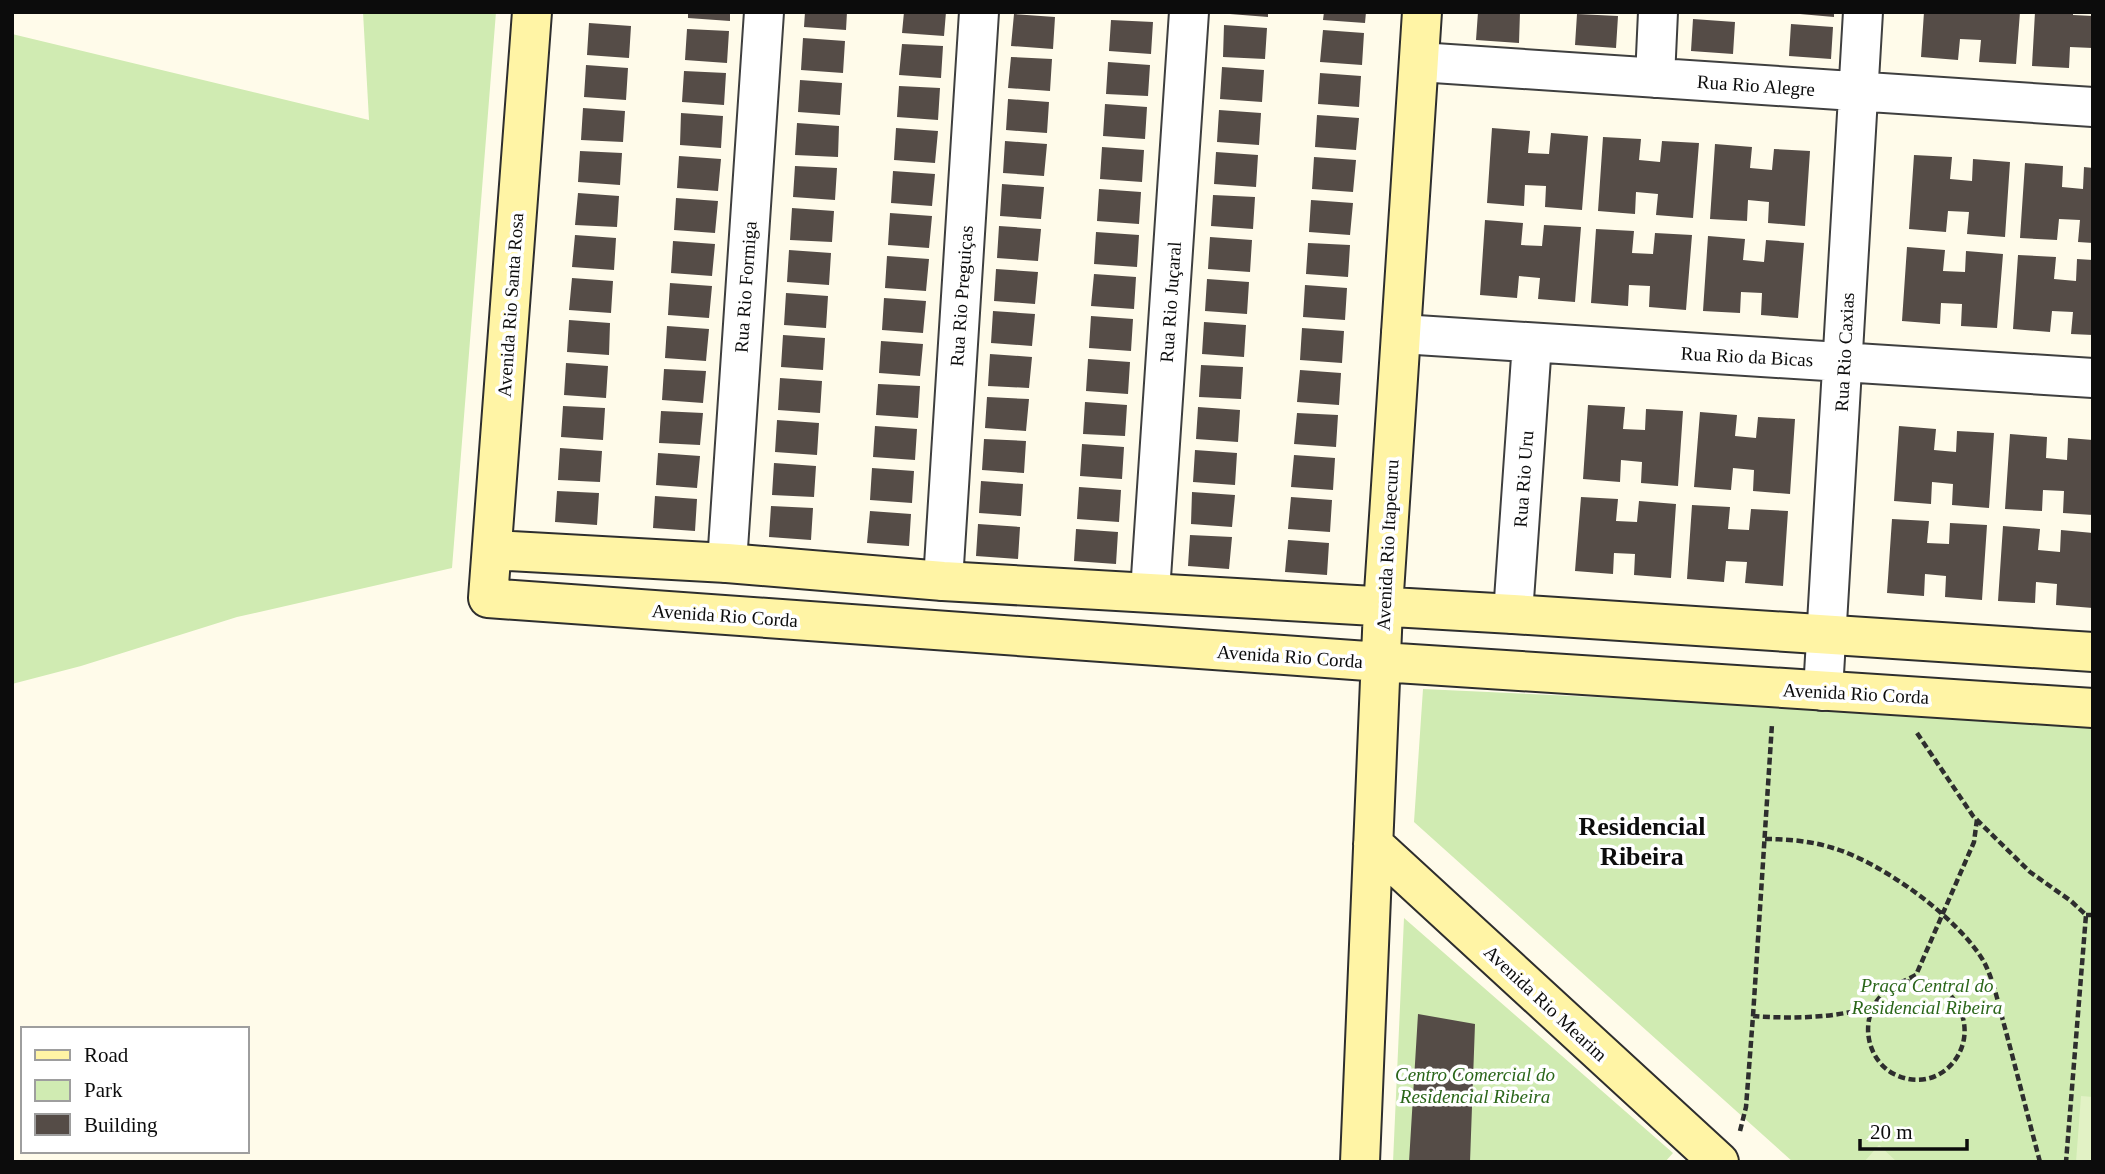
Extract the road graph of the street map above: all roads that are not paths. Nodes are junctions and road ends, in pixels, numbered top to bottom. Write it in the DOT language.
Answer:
graph roads {
  1 [pos="532,12"];
  2 [pos="764,12"];
  3 [pos="979,12"];
  4 [pos="1189,12"];
  5 [pos="1422,12"];
  6 [pos="1658,12"];
  7 [pos="1863,12"];
  8 [pos="1419,62"];
  9 [pos="1655,78"];
  10 [pos="1858,92"];
  11 [pos="2093,107"];
  12 [pos="1401,334"];
  13 [pos="1532,343"];
  14 [pos="1843,361"];
  15 [pos="2093,378"];
  16 [pos="492,550"];
  17 [pos="727,562"];
  18 [pos="943,581"];
  19 [pos="1150,592"];
  20 [pos="488,598"];
  21 [pos="1383,608"];
  22 [pos="1514,614"];
  23 [pos="1828,634"];
  24 [pos="2093,652"];
  25 [pos="1381,662"];
  26 [pos="1823,691"];
  27 [pos="2093,708"];
  28 [pos="1373,844"];
  29 [pos="1711,1152"];
  30 [pos="1360,1162"];
  1 -- 16 [label="street, Avenida Rio Santa Rosa"];
  2 -- 17 [label="street, Rua Rio Formiga"];
  3 -- 18 [label="street, Rua Rio Preguiças"];
  4 -- 19 [label="street, Rua Rio Juçaral"];
  5 -- 8 [label="street, Avenida Rio Itapecuru"];
  6 -- 9 [label="street"];
  7 -- 10 [label="street, Rua Rio Caxias"];
  8 -- 9 [label="street, Rua Rio Alegre"];
  8 -- 12 [label="street, Avenida Rio Itapecuru"];
  9 -- 10 [label="street, Rua Rio Alegre"];
  10 -- 11 [label="street, Rua Rio Alegre"];
  10 -- 14 [label="street, Rua Rio Caxias"];
  12 -- 13 [label="street, Rua Rio da Bicas"];
  12 -- 21 [label="street, Avenida Rio Itapecuru"];
  13 -- 14 [label="street, Rua Rio da Bicas"];
  13 -- 22 [label="street, Rua Rio Uru"];
  14 -- 15 [label="street, Rua Rio da Bicas"];
  14 -- 23 [label="street, Rua Rio Caxias"];
  16 -- 17 [label="street"];
  16 -- 20 [label="street, Avenida Rio Santa Rosa"];
  17 -- 18 [label="street"];
  18 -- 19 [label="street"];
  19 -- 21 [label="street"];
  20 -- 25 [label="street, Avenida Rio Corda"];
  21 -- 22 [label="street"];
  21 -- 25 [label="street, Avenida Rio Itapecuru"];
  22 -- 23 [label="street"];
  23 -- 24 [label="street"];
  23 -- 26 [label="street, Rua Rio Caxias"];
  25 -- 26 [label="street, Avenida Rio Corda"];
  25 -- 28 [label="street, Avenida Rio Itapecuru"];
  26 -- 27 [label="street, Avenida Rio Corda"];
  28 -- 29 [label="street, Avenida Rio Mearim"];
  28 -- 30 [label="street, Avenida Rio Itapecuru"];
}
